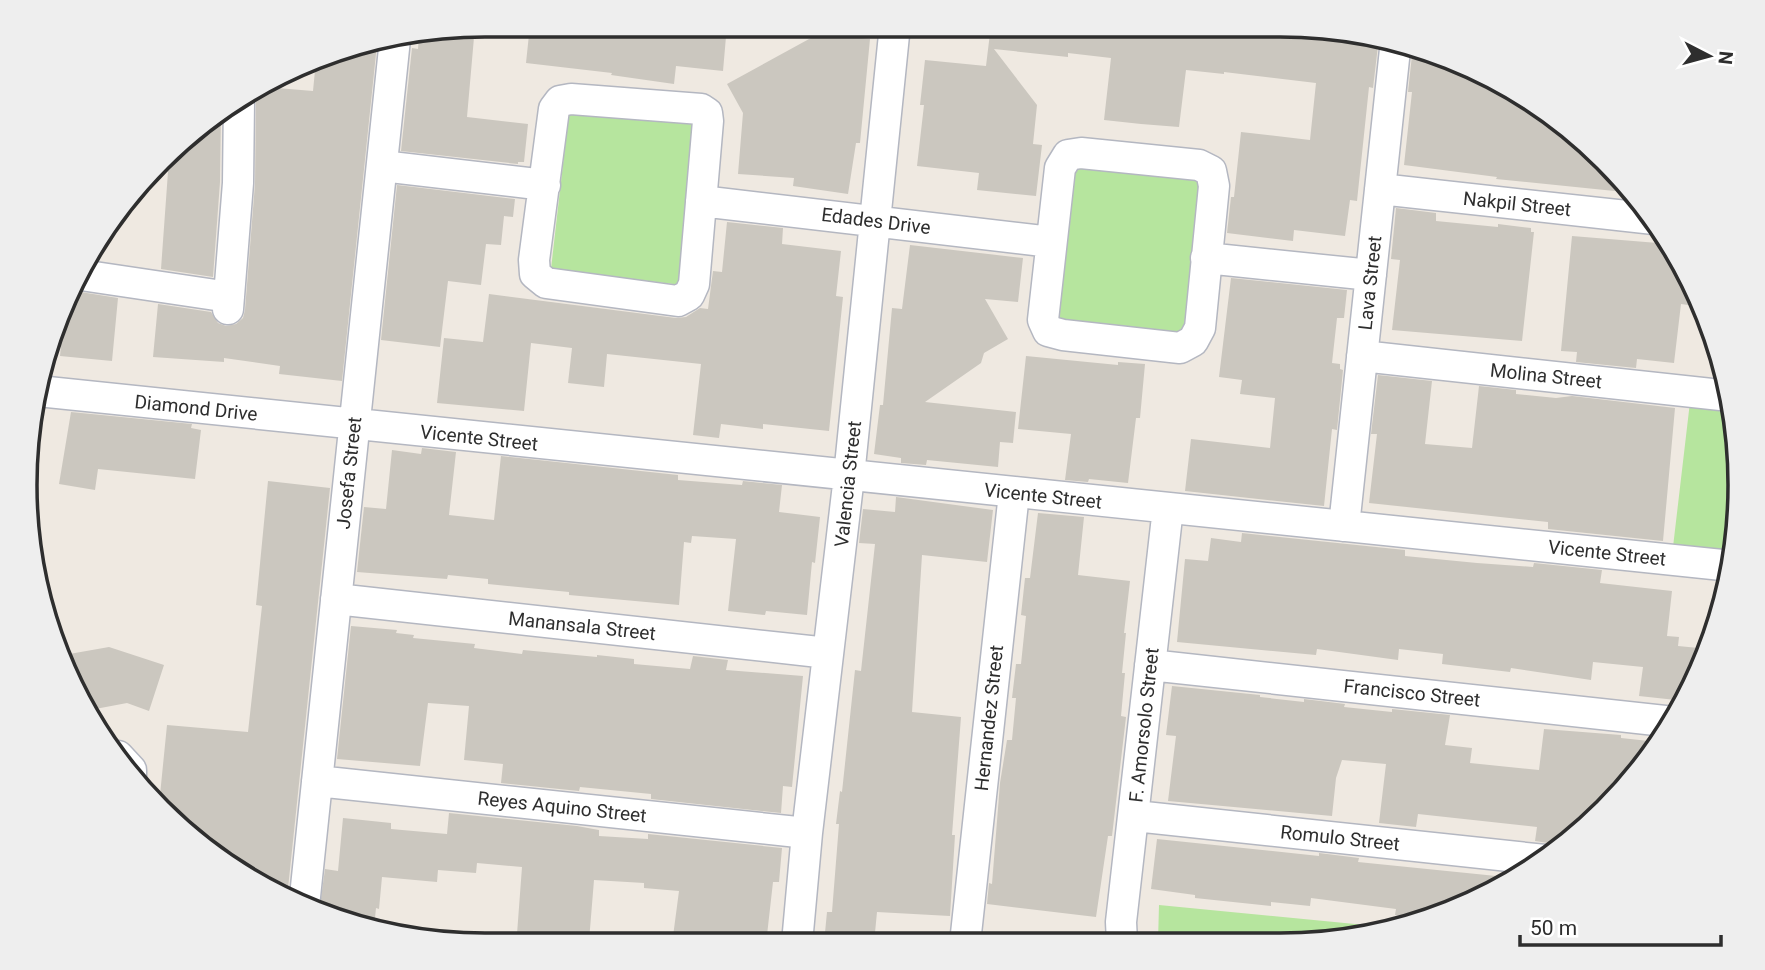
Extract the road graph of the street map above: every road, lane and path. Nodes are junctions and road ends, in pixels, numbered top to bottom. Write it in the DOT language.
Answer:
graph roads {
  1 [pos="894,37"];
  2 [pos="394,46"];
  3 [pos="1395,52"];
  4 [pos="239,110"];
  5 [pos="382,166"];
  6 [pos="545,185"];
  7 [pos="1380,189"];
  8 [pos="701,201"];
  9 [pos="1640,217"];
  10 [pos="876,221"];
  11 [pos="1051,242"];
  12 [pos="1206,258"];
  13 [pos="1371,275"];
  14 [pos="89,276"];
  15 [pos="1362,356"];
  16 [pos="46,392"];
  17 [pos="1719,395"];
  18 [pos="354,425"];
  19 [pos="849,476"];
  20 [pos="1014,493"];
  21 [pos="1168,508"];
  22 [pos="1344,527"];
  23 [pos="1721,565"];
  24 [pos="337,599"];
  25 [pos="828,653"];
  26 [pos="1150,665"];
  27 [pos="1661,721"];
  28 [pos="317,781"];
  29 [pos="1135,816"];
  30 [pos="807,833"];
  31 [pos="1529,858"];
  32 [pos="305,895"];
  33 [pos="798,933"];
  34 [pos="966,933"];
  35 [pos="1122,933"];
  1 -- 10 [label="street, Valencia Street"];
  2 -- 5 [label="street, Josefa Street"];
  3 -- 7 [label="street, Lava Street"];
  4 -- 14 [label="street"];
  5 -- 6 [label="street"];
  5 -- 18 [label="street, Josefa Street"];
  6 -- 8 [label="street"];
  6 -- 8 [label="street"];
  7 -- 9 [label="street, Nakpil Street"];
  7 -- 13 [label="street, Lava Street"];
  8 -- 10 [label="street, Edades Drive"];
  10 -- 11 [label="street, Edades Drive"];
  10 -- 19 [label="street, Valencia Street"];
  11 -- 12 [label="street"];
  11 -- 12 [label="street"];
  12 -- 13 [label="street"];
  13 -- 15 [label="street, Lava Street"];
  15 -- 17 [label="street, Molina Street"];
  15 -- 22 [label="street, Lava Street"];
  16 -- 18 [label="street, Diamond Drive"];
  18 -- 19 [label="street, Vicente Street"];
  18 -- 24 [label="street, Josefa Street"];
  19 -- 20 [label="street, Vicente Street"];
  19 -- 25 [label="street, Valencia Street"];
  20 -- 21 [label="street, Vicente Street"];
  20 -- 34 [label="street, Hernandez Street"];
  21 -- 22 [label="street, Vicente Street"];
  21 -- 26 [label="street, F. Amorsolo Street"];
  22 -- 23 [label="street, Vicente Street"];
  24 -- 25 [label="street, Manansala Street"];
  24 -- 28 [label="street, Josefa Street"];
  25 -- 30 [label="street, Valencia Street"];
  26 -- 27 [label="street, Francisco Street"];
  26 -- 29 [label="street, F. Amorsolo Street"];
  28 -- 30 [label="street, Reyes Aquino Street"];
  28 -- 32 [label="street, Josefa Street"];
  29 -- 31 [label="street, Romulo Street"];
  29 -- 35 [label="street, F. Amorsolo Street"];
  30 -- 33 [label="street, Valencia Street"];
}
